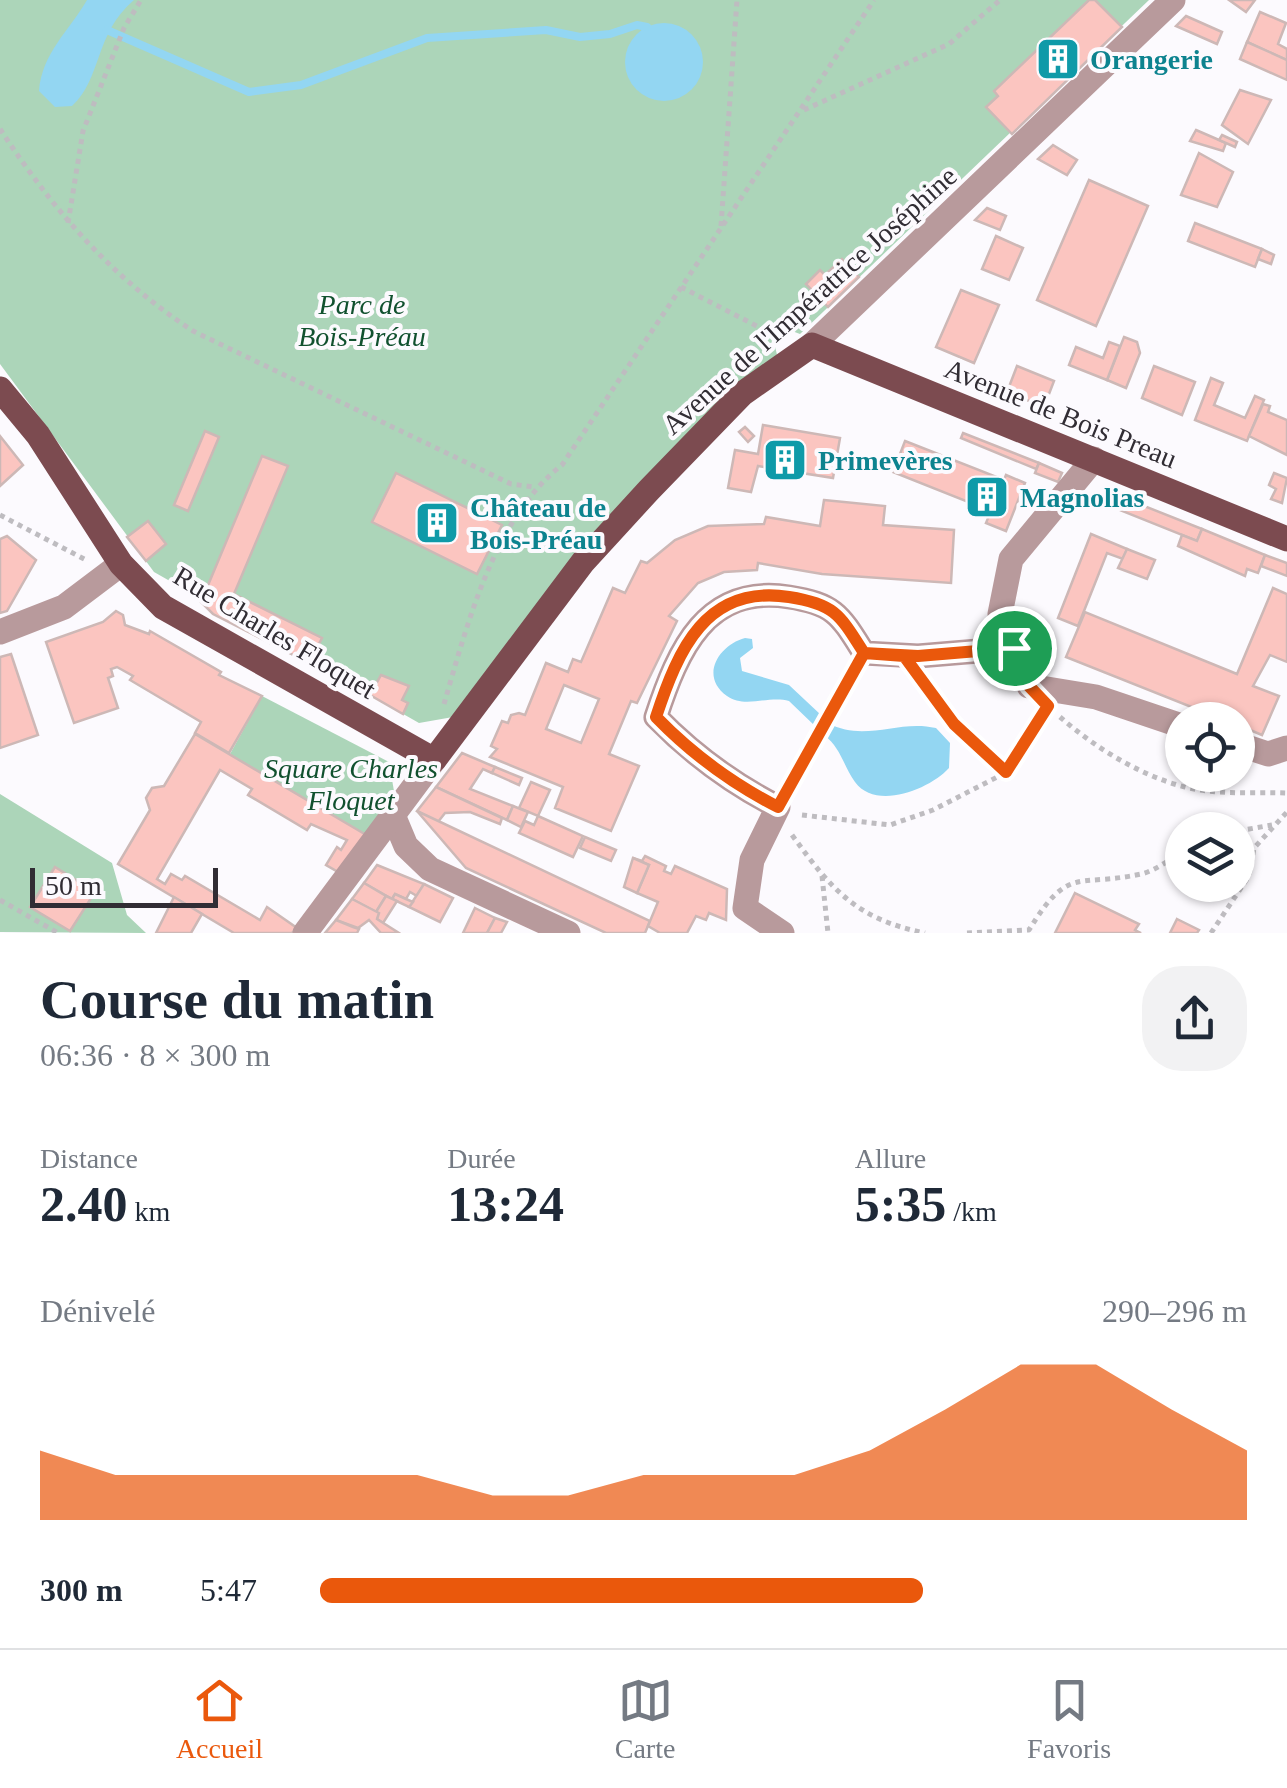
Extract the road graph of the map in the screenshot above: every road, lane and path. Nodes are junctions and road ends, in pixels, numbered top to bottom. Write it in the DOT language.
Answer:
graph roads {
  1 [pos="141,0"];
  2 [pos="737,0"];
  3 [pos="874,0"];
  4 [pos="1000,0"];
  5 [pos="1173,0"];
  6 [pos="801,112"];
  7 [pos="0,130"];
  8 [pos="68,224"];
  9 [pos="721,226"];
  10 [pos="680,287"];
  11 [pos="812,346"];
  12 [pos="0,389"];
  13 [pos="1094,459"];
  14 [pos="534,487"];
  15 [pos="0,515"];
  16 [pos="1287,539"];
  17 [pos="121,564"];
  18 [pos="95,565"];
  19 [pos="0,632"];
  20 [pos="1014,648"];
  21 [pos="864,653"];
  22 [pos="904,656"];
  23 [pos="441,716"];
  24 [pos="1165,720"];
  25 [pos="1287,748"];
  26 [pos="1255,750"];
  27 [pos="434,760"];
  28 [pos="1006,772"];
  29 [pos="1287,793"];
  30 [pos="778,809"];
  31 [pos="1287,812"];
  32 [pos="394,815"];
  33 [pos="1275,825"];
  34 [pos="1255,828"];
  35 [pos="1165,862"];
  36 [pos="822,876"];
  37 [pos="0,900"];
  38 [pos="899,931"];
  39 [pos="58,933"];
  40 [pos="305,933"];
  41 [pos="568,933"];
  42 [pos="782,933"];
  43 [pos="828,933"];
  44 [pos="925,933"];
  45 [pos="967,933"];
  46 [pos="1211,933"];
  1 -- 8 [label="path"];
  2 -- 9 [label="path"];
  3 -- 6 [label="path"];
  4 -- 6 [label="path"];
  5 -- 11 [label="street, Avenue de l'Impératrice Joséphine"];
  6 -- 9 [label="path"];
  7 -- 8 [label="path"];
  8 -- 14 [label="path"];
  9 -- 10 [label="path"];
  10 -- 11 [label="path"];
  10 -- 14 [label="path"];
  11 -- 13 [label="main road, Avenue de Bois Preau"];
  11 -- 27 [label="main road, Avenue de l'Impératrice Joséphine"];
  12 -- 17 [label="main road, Rue Charles Floquet"];
  13 -- 16 [label="main road, Avenue de Bois Preau"];
  13 -- 20 [label="street"];
  14 -- 23 [label="path"];
  15 -- 18 [label="path"];
  17 -- 19 [label="street"];
  17 -- 27 [label="main road, Rue Charles Floquet"];
  20 -- 22 [label="street"];
  20 -- 24 [label="street"];
  21 -- 22 [label="street"];
  21 -- 30 [label="path"];
  21 -- 30 [label="street"];
  22 -- 28 [label="path"];
  25 -- 26 [label="street"];
  27 -- 32 [label="street"];
  28 -- 29 [label="path"];
  28 -- 30 [label="path"];
  30 -- 36 [label="path"];
  30 -- 42 [label="street"];
  31 -- 33 [label="path"];
  32 -- 40 [label="street"];
  32 -- 41 [label="street"];
  33 -- 34 [label="path"];
  33 -- 46 [label="path"];
  35 -- 45 [label="path"];
  36 -- 38 [label="path"];
  36 -- 43 [label="path"];
  37 -- 39 [label="path"];
  38 -- 44 [label="path"];
}
